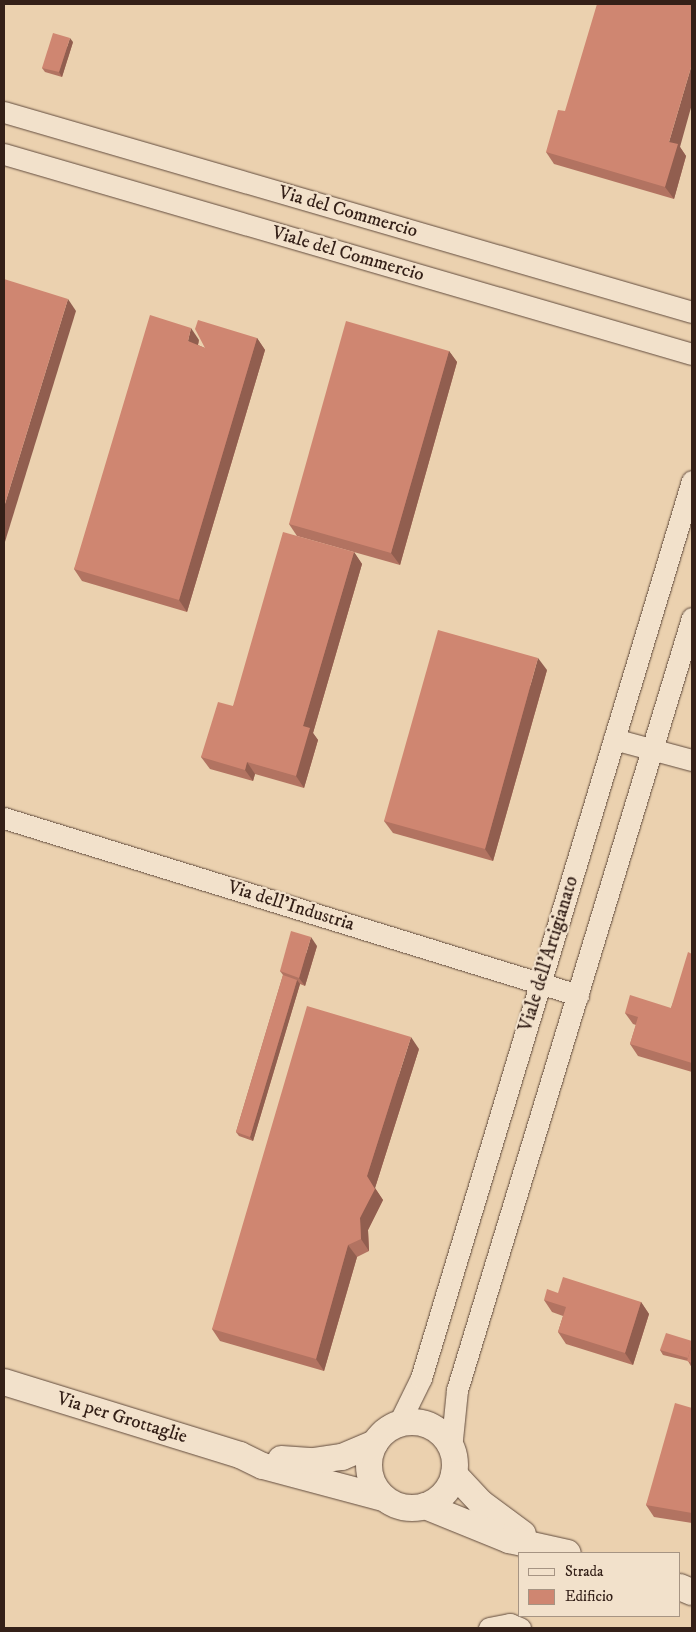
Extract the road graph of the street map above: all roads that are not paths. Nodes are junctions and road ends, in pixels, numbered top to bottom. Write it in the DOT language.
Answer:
graph roads {
  1 [pos="4,112"];
  2 [pos="4,154"];
  3 [pos="692,312"];
  4 [pos="692,354"];
  5 [pos="692,481"];
  6 [pos="692,618"];
  7 [pos="614,740"];
  8 [pos="652,750"];
  9 [pos="692,760"];
  10 [pos="4,818"];
  11 [pos="541,982"];
  12 [pos="578,995"];
  13 [pos="4,1382"];
  14 [pos="398,1425"];
  15 [pos="375,1443"];
  16 [pos="240,1455"];
  17 [pos="452,1461"];
  18 [pos="383,1498"];
  19 [pos="425,1506"];
  20 [pos="540,1545"];
  21 [pos="564,1552"];
  22 [pos="489,1628"];
  23 [pos="520,1628"];
  1 -- 3 [label="street, Via del Commercio"];
  2 -- 4 [label="street, Viale del Commercio"];
  5 -- 7 [label="street, Viale dell'Artigianato"];
  6 -- 8 [label="street, Viale dell'Artigianato"];
  7 -- 8 [label="street"];
  7 -- 11 [label="street, Viale dell'Artigianato"];
  8 -- 9 [label="street"];
  8 -- 12 [label="street, Viale dell'Artigianato"];
  10 -- 11 [label="street, Via dell'Industria"];
  11 -- 12 [label="street, Via dell'Industria"];
  11 -- 14 [label="street, Viale dell'Artigianato"];
  12 -- 17 [label="street, Viale dell'Artigianato"];
  13 -- 16 [label="street, Via per Grottaglie"];
  14 -- 15 [label="street, Via per Grottaglie"];
  14 -- 17 [label="street, Via per Grottaglie"];
  15 -- 16 [label="street, Via per Grottaglie"];
  15 -- 18 [label="street"];
  16 -- 18 [label="street, Via per Grottaglie"];
  17 -- 19 [label="street"];
  17 -- 20 [label="street, Via per Grottaglie"];
  18 -- 19 [label="street, Via per Grottaglie"];
  19 -- 20 [label="street, Via per Grottaglie"];
  20 -- 21 [label="street, Via per Grottaglie"];
  22 -- 23 [label="street"];
}
